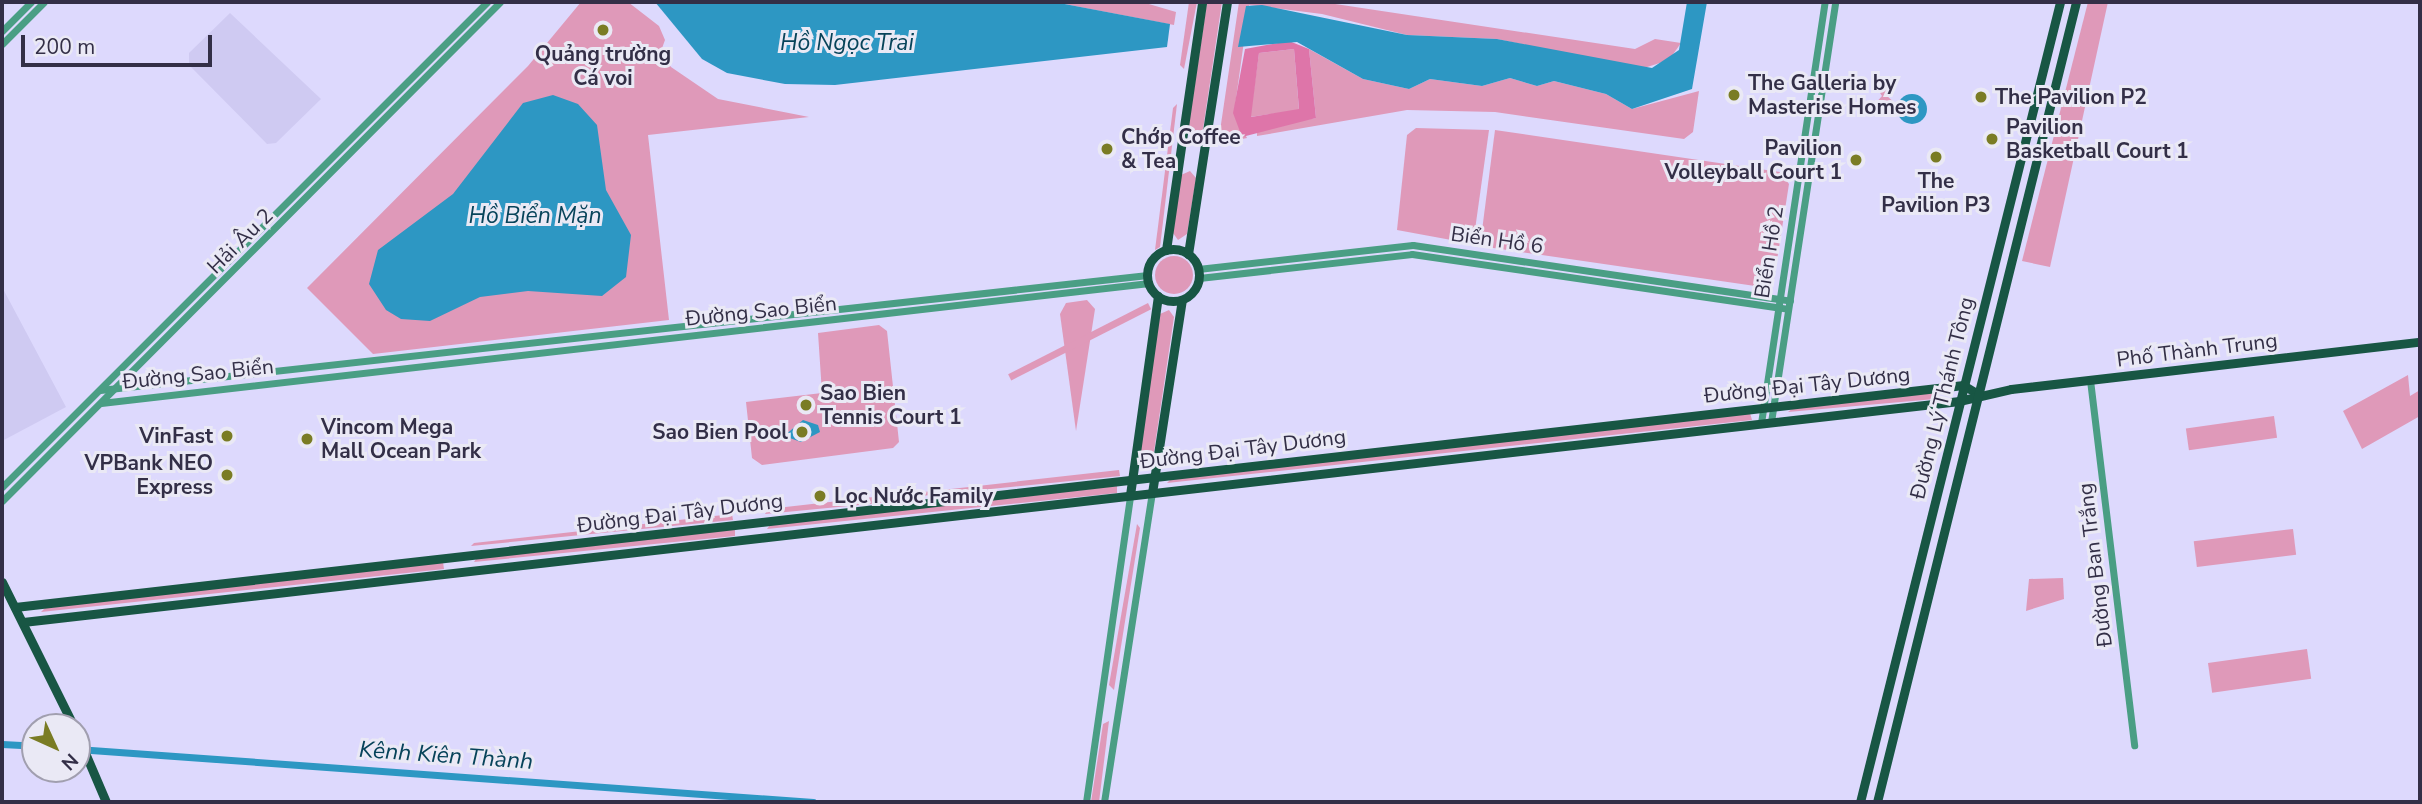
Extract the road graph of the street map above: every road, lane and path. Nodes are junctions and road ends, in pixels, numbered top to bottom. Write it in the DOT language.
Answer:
graph roads {
  1 [pos="31,2"];
  2 [pos="44,2"];
  3 [pos="487,2"];
  4 [pos="500,2"];
  5 [pos="1202,2"];
  6 [pos="1227,2"];
  7 [pos="1825,2"];
  8 [pos="1835,2"];
  9 [pos="2060,2"];
  10 [pos="2077,2"];
  11 [pos="2,31"];
  12 [pos="2,44"];
  13 [pos="1166,250"];
  14 [pos="1188,254"];
  15 [pos="1199,273"];
  16 [pos="1148,279"];
  17 [pos="1158,296"];
  18 [pos="1182,300"];
  19 [pos="1779,304"];
  20 [pos="1789,305"];
  21 [pos="2420,342"];
  22 [pos="2090,380"];
  23 [pos="1963,385"];
  24 [pos="218,386"];
  25 [pos="100,390"];
  26 [pos="112,393"];
  27 [pos="1978,394"];
  28 [pos="1959,401"];
  29 [pos="102,403"];
  30 [pos="1769,407"];
  31 [pos="1766,423"];
  32 [pos="1154,477"];
  33 [pos="1131,480"];
  34 [pos="2,487"];
  35 [pos="1152,493"];
  36 [pos="1130,495"];
  37 [pos="2,501"];
  38 [pos="2,582"];
  39 [pos="15,607"];
  40 [pos="23,622"];
  41 [pos="1101,702"];
  42 [pos="1119,705"];
  43 [pos="67,713"];
  44 [pos="2134,745"];
  45 [pos="1871,750"];
  46 [pos="1888,752"];
  47 [pos="91,766"];
  48 [pos="106,802"];
  49 [pos="1086,802"];
  50 [pos="1104,802"];
  51 [pos="1860,802"];
  52 [pos="1877,802"];
  1 -- 11 [label="street"];
  2 -- 12 [label="street"];
  3 -- 25 [label="street, Hải Âu 2"];
  4 -- 26 [label="street, Hải Âu 2"];
  5 -- 13 [label="main road"];
  6 -- 14 [label="main road"];
  7 -- 19 [label="street, Biển Hồ 2"];
  8 -- 20 [label="street, Biển Hồ 2"];
  9 -- 23 [label="main road, Đường Lý Thánh Tông"];
  10 -- 27 [label="main road, Đường Lý Thánh Tông"];
  13 -- 14 [label="main road"];
  13 -- 16 [label="main road"];
  14 -- 15 [label="main road"];
  15 -- 18 [label="main road"];
  15 -- 19 [label="street, Biển Hồ 6"];
  16 -- 17 [label="main road"];
  16 -- 24 [label="street, Đường Sao Biển"];
  17 -- 18 [label="main road"];
  17 -- 33 [label="main road"];
  18 -- 32 [label="main road"];
  19 -- 20 [label="street, Biển Hồ 6"];
  19 -- 30 [label="street, Biển Hồ 2"];
  20 -- 30 [label="street, Biển Hồ 2"];
  21 -- 22 [label="main road, Phố Thành Trung"];
  22 -- 27 [label="main road, Phố Thành Trung"];
  22 -- 44 [label="street, Đường Ban Trắng"];
  23 -- 27 [label="main road"];
  23 -- 28 [label="main road, Đường Lý Thánh Tông"];
  23 -- 30 [label="main road, Đường Đại Tây Dương"];
  24 -- 26 [label="street, Đường Sao Biển"];
  24 -- 29 [label="street, Đường Sao Biển"];
  25 -- 26 [label="street, Đường Sao Biển"];
  25 -- 29 [label="street, Đường Sao Biển"];
  25 -- 34 [label="street, Hải Âu 2"];
  26 -- 29 [label="street, Hải Âu 2"];
  27 -- 28 [label="main road, Đường Đại Tây Dương"];
  27 -- 46 [label="main road, Đường Lý Thánh Tông"];
  28 -- 31 [label="main road, Đường Đại Tây Dương"];
  28 -- 45 [label="main road, Đường Lý Thánh Tông"];
  29 -- 37 [label="street, Hải Âu 2"];
  30 -- 31 [label="street, Biển Hồ 2"];
  30 -- 32 [label="main road, Đường Đại Tây Dương"];
  31 -- 35 [label="main road, Đường Đại Tây Dương"];
  32 -- 33 [label="main road, Đường Đại Tây Dương"];
  32 -- 35 [label="main road"];
  33 -- 36 [label="main road"];
  33 -- 39 [label="main road, Đường Đại Tây Dương"];
  35 -- 36 [label="main road, Đường Đại Tây Dương"];
  35 -- 42 [label="street"];
  36 -- 40 [label="main road, Đường Đại Tây Dương"];
  36 -- 41 [label="street"];
  38 -- 39 [label="main road"];
  39 -- 40 [label="main road"];
  40 -- 43 [label="main road"];
  41 -- 42 [label="street"];
  41 -- 49 [label="street"];
  42 -- 50 [label="street"];
  45 -- 46 [label="main road"];
  45 -- 51 [label="main road, Đường Lý Thánh Tông"];
  46 -- 52 [label="main road, Đường Lý Thánh Tông"];
  47 -- 48 [label="main road"];
}
